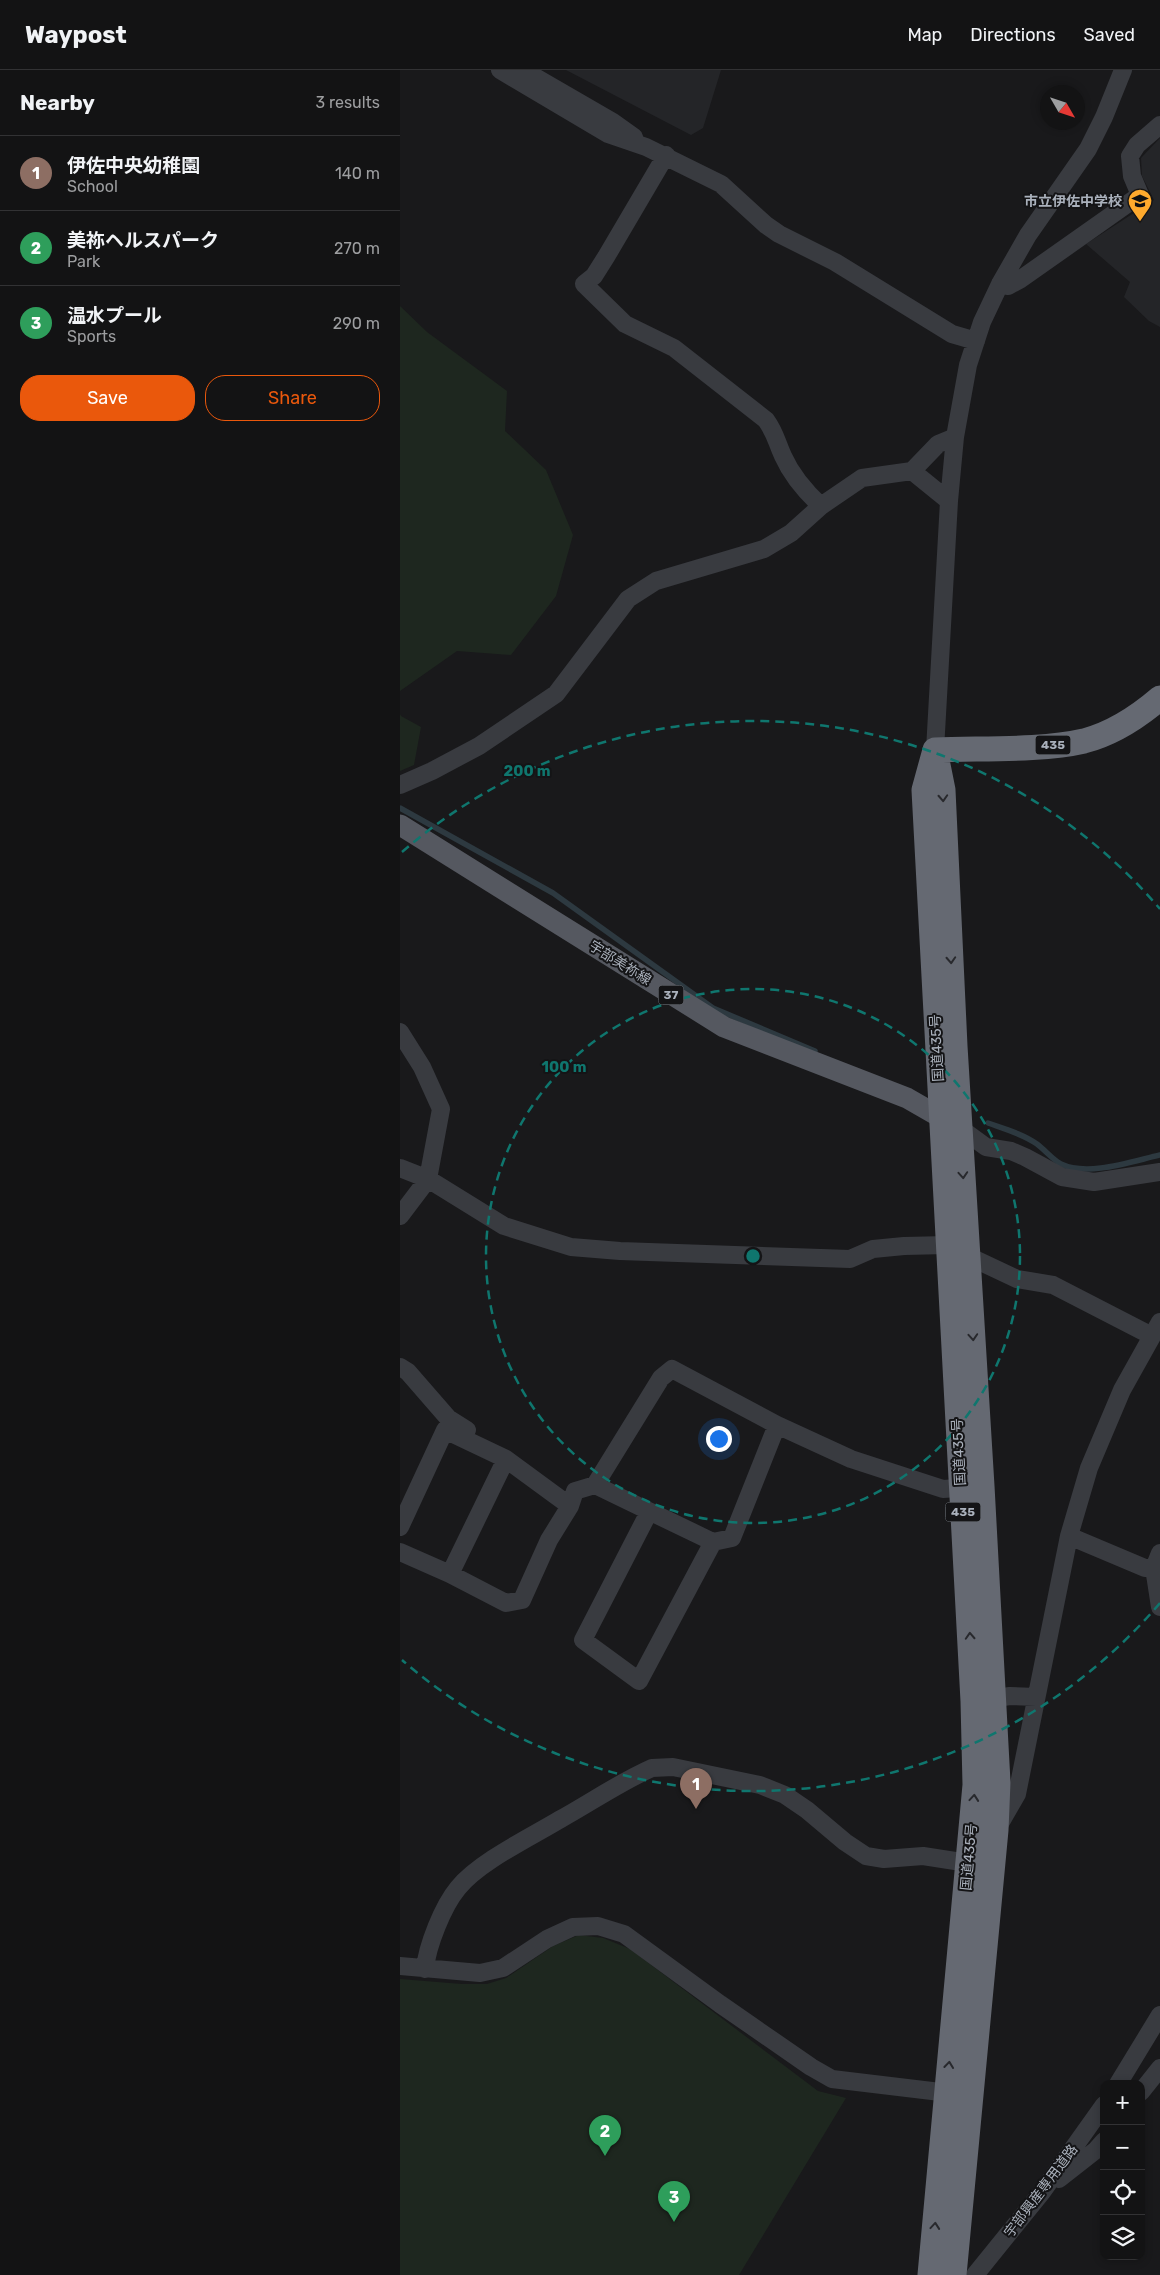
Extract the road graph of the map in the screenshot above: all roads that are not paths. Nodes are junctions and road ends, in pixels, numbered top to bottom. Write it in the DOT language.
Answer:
graph roads {
  1 [pos="500,70"];
  2 [pos="523,70"];
  3 [pos="1123,70"];
  4 [pos="1160,125"];
  5 [pos="646,146"];
  6 [pos="666,155"];
  7 [pos="1000,284"];
  8 [pos="976,341"];
  9 [pos="955,437"];
  10 [pos="912,471"];
  11 [pos="949,501"];
  12 [pos="821,506"];
  13 [pos="1160,698"];
  14 [pos="935,750"];
  15 [pos="400,785"];
  16 [pos="400,825"];
  17 [pos="400,1032"];
  18 [pos="950,1122"];
  19 [pos="400,1168"];
  20 [pos="1160,1172"];
  21 [pos="428,1179"];
  22 [pos="400,1216"];
  23 [pos="958,1251"];
  24 [pos="1156,1329"];
  25 [pos="400,1367"];
  26 [pos="777,1425"];
  27 [pos="483,1448"];
  28 [pos="506,1459"];
  29 [pos="595,1485"];
  30 [pos="972,1487"];
  31 [pos="570,1506"];
  32 [pos="649,1512"];
  33 [pos="400,1526"];
  34 [pos="1068,1536"];
  35 [pos="714,1542"];
  36 [pos="400,1552"];
  37 [pos="1157,1561"];
  38 [pos="450,1574"];
  39 [pos="1160,1607"];
  40 [pos="1036,1698"];
  41 [pos="984,1700"];
  42 [pos="996,1830"];
  43 [pos="968,1863"];
  44 [pos="400,1966"];
  45 [pos="425,1969"];
  46 [pos="1160,2015"];
  47 [pos="1160,2068"];
  48 [pos="1120,2080"];
  49 [pos="1145,2087"];
  50 [pos="958,2094"];
  51 [pos="1100,2111"];
  52 [pos="1100,2146"];
  53 [pos="1042,2192"];
  54 [pos="930,2275"];
  55 [pos="954,2275"];
  56 [pos="975,2275"];
  1 -- 5 [label="street"];
  2 -- 5 [label="street"];
  3 -- 7 [label="street"];
  4 -- 7 [label="street"];
  5 -- 6 [label="street"];
  6 -- 8 [label="street"];
  6 -- 12 [label="street"];
  7 -- 8 [label="street"];
  8 -- 9 [label="street"];
  9 -- 10 [label="street"];
  9 -- 11 [label="street"];
  10 -- 11 [label="street"];
  10 -- 12 [label="street"];
  11 -- 14 [label="street"];
  12 -- 15 [label="street"];
  13 -- 14 [label="highway, 435"];
  14 -- 18 [label="highway, 国道435号 / 435"];
  16 -- 18 [label="main road, 宇部美祢線 / 37"];
  17 -- 21 [label="street"];
  18 -- 20 [label="street"];
  18 -- 23 [label="highway, 国道435号 / 435"];
  19 -- 21 [label="street"];
  21 -- 22 [label="street"];
  21 -- 23 [label="street"];
  23 -- 24 [label="street"];
  23 -- 30 [label="highway, 国道435号 / 435"];
  24 -- 34 [label="street"];
  25 -- 27 [label="street"];
  26 -- 29 [label="street"];
  26 -- 30 [label="street"];
  26 -- 35 [label="street"];
  27 -- 28 [label="street"];
  27 -- 33 [label="street"];
  28 -- 31 [label="street"];
  28 -- 38 [label="street"];
  29 -- 31 [label="street"];
  29 -- 32 [label="street"];
  30 -- 41 [label="highway, 国道435号 / 435"];
  31 -- 38 [label="street"];
  32 -- 35 [label="street"];
  32 -- 35 [label="street"];
  34 -- 37 [label="street"];
  34 -- 40 [label="street"];
  36 -- 38 [label="street"];
  37 -- 39 [label="street"];
  40 -- 41 [label="street"];
  40 -- 42 [label="street"];
  41 -- 42 [label="highway, 国道435号 / 435"];
  43 -- 41 [label="highway, 国道435号 / 435, one-way"];
  42 -- 50 [label="highway, 国道435号 / 435"];
  43 -- 45 [label="street"];
  50 -- 43 [label="highway, 国道435号 / 435, one-way"];
  44 -- 45 [label="street"];
  45 -- 50 [label="street"];
  46 -- 48 [label="street"];
  47 -- 49 [label="street"];
  54 -- 50 [label="highway, 国道435号 / 435, one-way"];
  50 -- 55 [label="highway, 国道435号 / 435"];
  51 -- 53 [label="street, 宇部興産専用道路"];
  52 -- 53 [label="street"];
  53 -- 56 [label="street, 宇部興産専用道路"];
}
